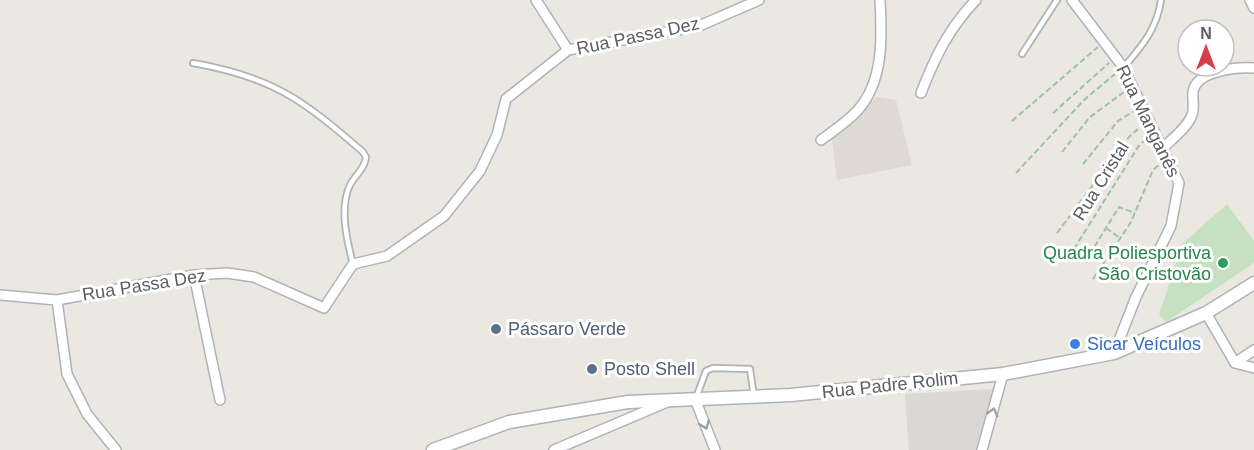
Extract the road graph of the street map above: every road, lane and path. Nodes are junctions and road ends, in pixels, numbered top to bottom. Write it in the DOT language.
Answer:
graph roads {
  1 [pos="536,0"];
  2 [pos="759,0"];
  3 [pos="880,0"];
  4 [pos="976,0"];
  5 [pos="1057,0"];
  6 [pos="1072,0"];
  7 [pos="1161,0"];
  8 [pos="1250,0"];
  9 [pos="1254,8"];
  10 [pos="1104,42"];
  11 [pos="568,50"];
  12 [pos="1022,54"];
  13 [pos="1115,57"];
  14 [pos="193,63"];
  15 [pos="1123,67"];
  16 [pos="1254,68"];
  17 [pos="1133,85"];
  18 [pos="921,93"];
  19 [pos="1143,105"];
  20 [pos="1053,113"];
  21 [pos="1150,119"];
  22 [pos="1012,122"];
  23 [pos="1155,131"];
  24 [pos="820,140"];
  25 [pos="1164,147"];
  26 [pos="1062,152"];
  27 [pos="1168,159"];
  28 [pos="1083,164"];
  29 [pos="1016,173"];
  30 [pos="1135,213"];
  31 [pos="1106,228"];
  32 [pos="1058,233"];
  33 [pos="1120,238"];
  34 [pos="1074,249"];
  35 [pos="1085,262"];
  36 [pos="353,264"];
  37 [pos="194,275"];
  38 [pos="1093,279"];
  39 [pos="1254,283"];
  40 [pos="0,295"];
  41 [pos="57,300"];
  42 [pos="1206,313"];
  43 [pos="1254,350"];
  44 [pos="1114,353"];
  45 [pos="1235,363"];
  46 [pos="1254,369"];
  47 [pos="1003,374"];
  48 [pos="754,396"];
  49 [pos="676,398"];
  50 [pos="696,399"];
  51 [pos="220,400"];
  52 [pos="984,449"];
  53 [pos="116,450"];
  54 [pos="433,450"];
  55 [pos="554,450"];
  56 [pos="715,450"];
  1 -- 11 [label="street"];
  2 -- 11 [label="street, Rua Passa Dez"];
  3 -- 24 [label="street"];
  4 -- 18 [label="street"];
  5 -- 12 [label="lane"];
  6 -- 10 [label="street, Rua Manganês"];
  7 -- 15 [label="lane"];
  8 -- 9 [label="street"];
  10 -- 13 [label="street, Rua Manganês"];
  10 -- 22 [label="path"];
  11 -- 36 [label="street, Rua Passa Dez"];
  13 -- 15 [label="street, Rua Manganês"];
  13 -- 20 [label="path"];
  14 -- 36 [label="lane"];
  15 -- 17 [label="street, Rua Manganês"];
  15 -- 29 [label="path"];
  16 -- 25 [label="street"];
  17 -- 19 [label="street, Rua Manganês"];
  17 -- 26 [label="path"];
  19 -- 21 [label="street, Rua Manganês"];
  19 -- 28 [label="path"];
  21 -- 23 [label="street, Rua Manganês"];
  21 -- 32 [label="path"];
  23 -- 25 [label="street, Rua Manganês"];
  23 -- 34 [label="path, Rua Cristal"];
  25 -- 27 [label="street, Rua Manganês"];
  27 -- 30 [label="path"];
  27 -- 44 [label="street, Rua Manganês"];
  30 -- 31 [label="path"];
  30 -- 33 [label="path"];
  31 -- 33 [label="path"];
  31 -- 35 [label="path"];
  33 -- 38 [label="path"];
  36 -- 37 [label="street, Rua Passa Dez"];
  37 -- 41 [label="street, Rua Passa Dez"];
  37 -- 51 [label="street"];
  39 -- 42 [label="main road, Rua Padre Rolim"];
  40 -- 41 [label="street, Rua Passa Dez"];
  41 -- 53 [label="street"];
  42 -- 44 [label="main road, Rua Padre Rolim"];
  42 -- 45 [label="street"];
  43 -- 45 [label="street"];
  44 -- 47 [label="main road, Rua Padre Rolim"];
  45 -- 46 [label="street"];
  47 -- 48 [label="main road, Rua Padre Rolim"];
  52 -- 47 [label="street, one-way"];
  48 -- 50 [label="main road, Rua Padre Rolim"];
  48 -- 50 [label="lane"];
  49 -- 50 [label="main road, Rua Padre Rolim"];
  49 -- 54 [label="main road, Rua Padre Rolim"];
  49 -- 55 [label="street"];
  50 -- 56 [label="street, one-way"];
}
